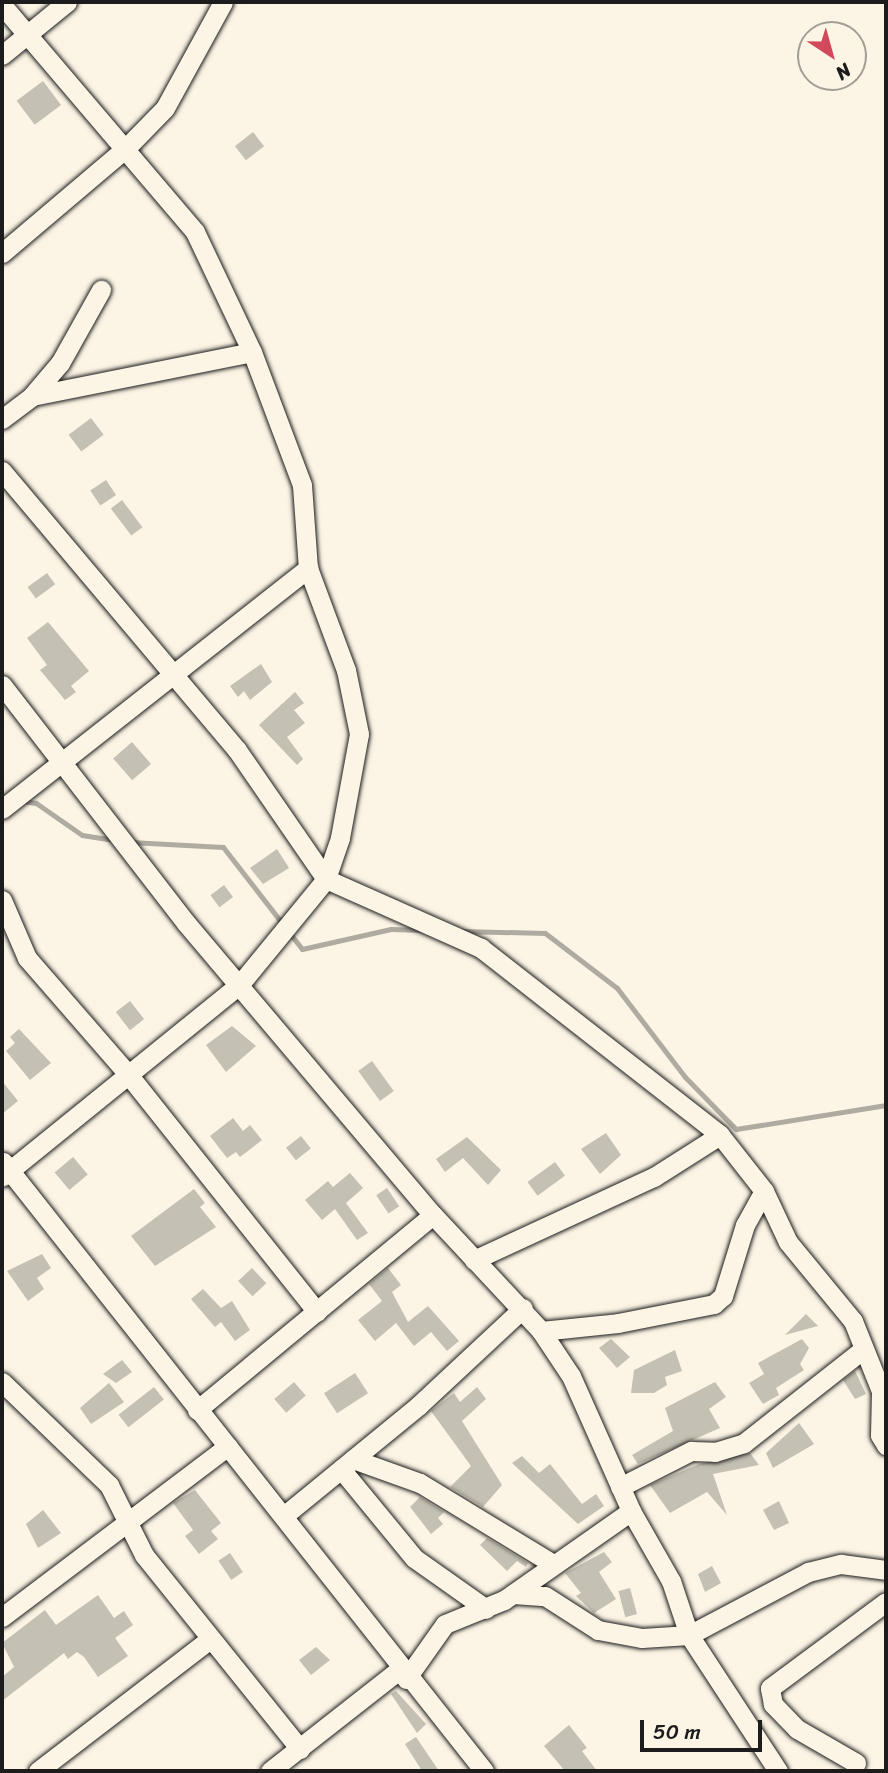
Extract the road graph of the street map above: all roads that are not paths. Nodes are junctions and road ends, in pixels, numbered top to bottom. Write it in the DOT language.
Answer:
graph roads {
  1 [pos="67,2"];
  2 [pos="223,2"];
  3 [pos="2,5"];
  4 [pos="26,34"];
  5 [pos="2,55"];
  6 [pos="127,148"];
  7 [pos="2,253"];
  8 [pos="101,290"];
  9 [pos="252,352"];
  10 [pos="32,396"];
  11 [pos="2,419"];
  12 [pos="2,471"];
  13 [pos="308,568"];
  14 [pos="171,674"];
  15 [pos="2,685"];
  16 [pos="63,758"];
  17 [pos="2,809"];
  18 [pos="326,878"];
  19 [pos="2,900"];
  20 [pos="240,984"];
  21 [pos="127,1073"];
  22 [pos="720,1135"];
  23 [pos="4,1169"];
  24 [pos="764,1191"];
  25 [pos="433,1215"];
  26 [pos="474,1260"];
  27 [pos="523,1308"];
  28 [pos="317,1312"];
  29 [pos="541,1331"];
  30 [pos="862,1350"];
  31 [pos="2,1382"];
  32 [pos="197,1410"];
  33 [pos="886,1445"];
  34 [pos="228,1446"];
  35 [pos="347,1464"];
  36 [pos="620,1487"];
  37 [pos="631,1511"];
  38 [pos="286,1514"];
  39 [pos="127,1525"];
  40 [pos="553,1564"];
  41 [pos="886,1570"];
  42 [pos="513,1594"];
  43 [pos="886,1602"];
  44 [pos="486,1609"];
  45 [pos="2,1617"];
  46 [pos="689,1635"];
  47 [pos="209,1640"];
  48 [pos="403,1675"];
  49 [pos="300,1749"];
  50 [pos="856,1762"];
  51 [pos="38,1771"];
  52 [pos="270,1771"];
  53 [pos="484,1771"];
  54 [pos="778,1771"];
  1 -- 4 [label="street"];
  2 -- 6 [label="street"];
  3 -- 4 [label="street"];
  4 -- 5 [label="street"];
  4 -- 6 [label="street"];
  6 -- 7 [label="street"];
  6 -- 9 [label="street"];
  8 -- 10 [label="street"];
  9 -- 10 [label="street"];
  9 -- 13 [label="street"];
  10 -- 11 [label="street"];
  12 -- 14 [label="street"];
  13 -- 14 [label="street"];
  13 -- 18 [label="street"];
  14 -- 16 [label="street"];
  14 -- 18 [label="street"];
  15 -- 16 [label="street"];
  16 -- 17 [label="street"];
  16 -- 20 [label="street"];
  18 -- 20 [label="street"];
  18 -- 22 [label="street"];
  19 -- 21 [label="street"];
  20 -- 21 [label="street"];
  20 -- 25 [label="street"];
  21 -- 23 [label="street"];
  21 -- 28 [label="street"];
  22 -- 24 [label="street"];
  22 -- 26 [label="street"];
  23 -- 32 [label="street"];
  24 -- 29 [label="street"];
  24 -- 30 [label="street"];
  25 -- 26 [label="street"];
  25 -- 28 [label="street"];
  26 -- 27 [label="street"];
  27 -- 29 [label="street"];
  27 -- 35 [label="street"];
  28 -- 32 [label="street"];
  29 -- 36 [label="street"];
  30 -- 33 [label="street"];
  30 -- 36 [label="street"];
  31 -- 39 [label="street"];
  32 -- 34 [label="street"];
  34 -- 38 [label="street"];
  34 -- 39 [label="street"];
  35 -- 38 [label="street"];
  35 -- 40 [label="street"];
  35 -- 44 [label="street"];
  36 -- 37 [label="street"];
  37 -- 40 [label="street"];
  37 -- 46 [label="street"];
  38 -- 48 [label="street"];
  39 -- 45 [label="street"];
  39 -- 47 [label="street"];
  40 -- 42 [label="street"];
  41 -- 46 [label="street"];
  42 -- 44 [label="street"];
  42 -- 46 [label="street"];
  43 -- 50 [label="street"];
  44 -- 48 [label="street"];
  46 -- 54 [label="street"];
  47 -- 49 [label="street"];
  47 -- 51 [label="street"];
  48 -- 49 [label="street"];
  48 -- 53 [label="street"];
  49 -- 52 [label="street"];
}
